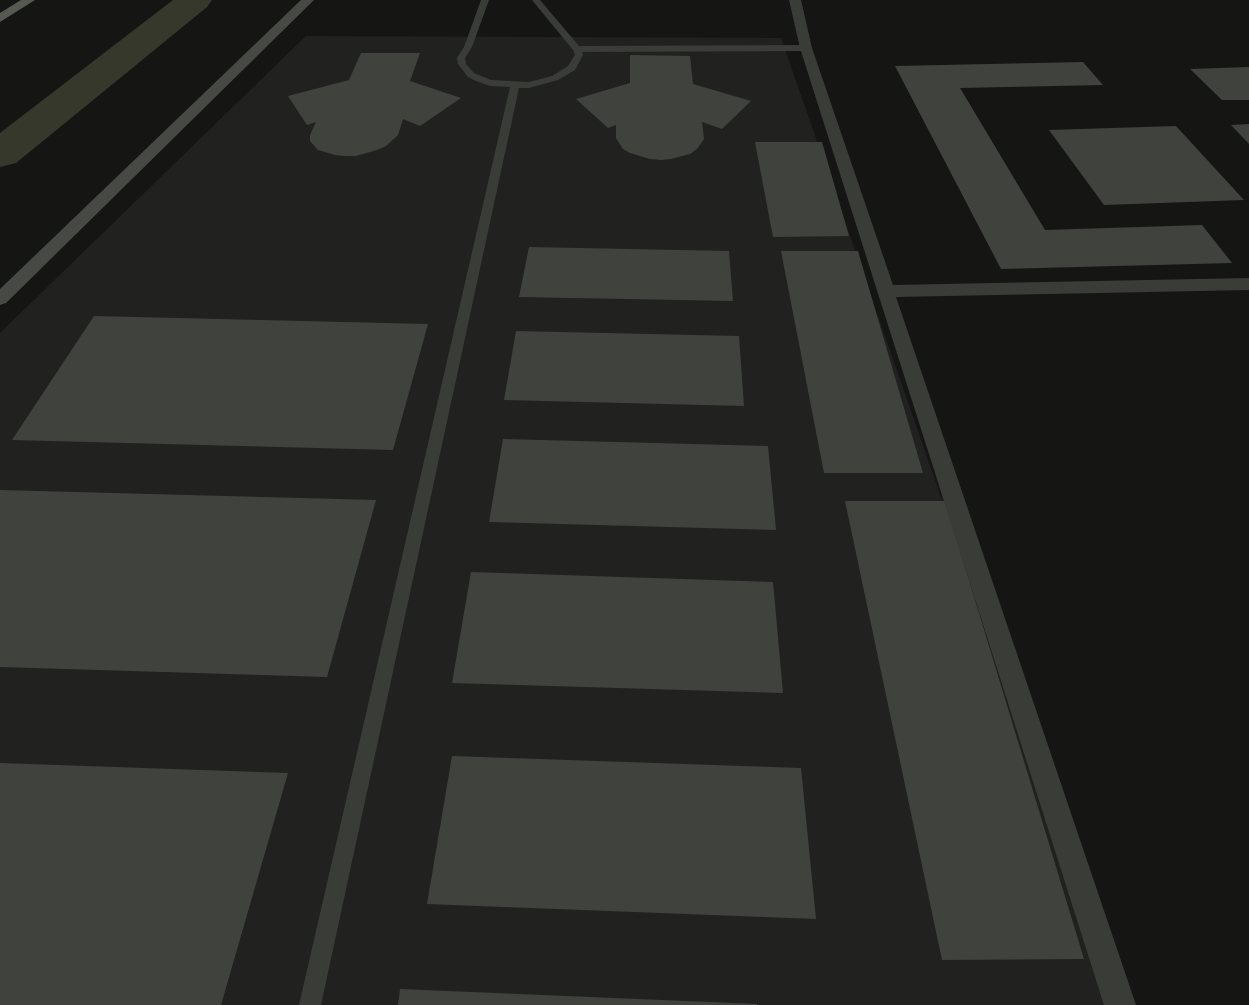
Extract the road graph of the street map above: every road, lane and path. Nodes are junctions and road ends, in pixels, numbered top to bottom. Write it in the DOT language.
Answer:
graph roads {
  1 [pos="29,0"];
  2 [pos="308,0"];
  3 [pos="485,0"];
  4 [pos="536,0"];
  5 [pos="795,0"];
  6 [pos="0,18"];
  7 [pos="806,48"];
  8 [pos="577,49"];
  9 [pos="515,85"];
  10 [pos="1249,284"];
  11 [pos="886,291"];
  12 [pos="0,299"];
  13 [pos="310,1005"];
  14 [pos="1120,1005"];
  1 -- 6 [label="main road"];
  2 -- 12 [label="street"];
  3 -- 9 [label="lane"];
  4 -- 8 [label="lane"];
  5 -- 7 [label="street"];
  7 -- 8 [label="lane"];
  7 -- 11 [label="street"];
  8 -- 9 [label="lane"];
  9 -- 13 [label="lane"];
  10 -- 11 [label="street"];
  11 -- 14 [label="street"];
}
